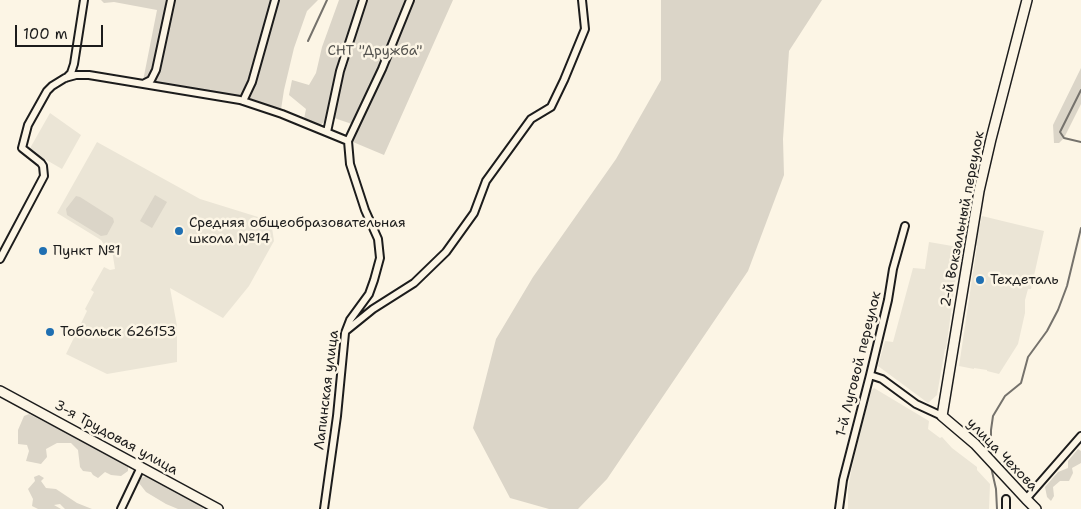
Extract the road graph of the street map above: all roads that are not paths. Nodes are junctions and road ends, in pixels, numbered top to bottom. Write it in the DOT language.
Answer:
graph roads {
  1 [pos="84,0"];
  2 [pos="171,0"];
  3 [pos="275,0"];
  4 [pos="363,0"];
  5 [pos="410,0"];
  6 [pos="582,0"];
  7 [pos="1027,0"];
  8 [pos="65,78"];
  9 [pos="144,83"];
  10 [pos="243,101"];
  11 [pos="327,132"];
  12 [pos="348,141"];
  13 [pos="905,226"];
  14 [pos="0,259"];
  15 [pos="345,333"];
  16 [pos="870,375"];
  17 [pos="0,391"];
  18 [pos="942,416"];
  19 [pos="1081,436"];
  20 [pos="141,467"];
  21 [pos="1006,499"];
  22 [pos="1026,500"];
  23 [pos="121,509"];
  24 [pos="218,509"];
  25 [pos="324,509"];
  26 [pos="839,509"];
  27 [pos="1006,509"];
  28 [pos="1036,509"];
  1 -- 8 [label="street"];
  2 -- 9 [label="street"];
  3 -- 10 [label="street"];
  4 -- 11 [label="street"];
  5 -- 12 [label="street"];
  6 -- 15 [label="street"];
  7 -- 18 [label="street, 2-й Вокзальный переулок"];
  8 -- 9 [label="street"];
  8 -- 14 [label="street"];
  9 -- 10 [label="street"];
  10 -- 11 [label="street"];
  11 -- 12 [label="street"];
  12 -- 15 [label="street, Лапинская улица"];
  13 -- 16 [label="street, 1-й Луговой переулок"];
  15 -- 25 [label="street, Лапинская улица"];
  16 -- 18 [label="street, улица Чехова"];
  16 -- 26 [label="street, 1-й Луговой переулок"];
  17 -- 20 [label="street, 3-я Трудовая улица"];
  18 -- 22 [label="street, улица Чехова"];
  19 -- 22 [label="street"];
  20 -- 23 [label="street"];
  20 -- 24 [label="street, 3-я Трудовая улица"];
  21 -- 27 [label="street"];
  22 -- 28 [label="street, улица Чехова"];
}
